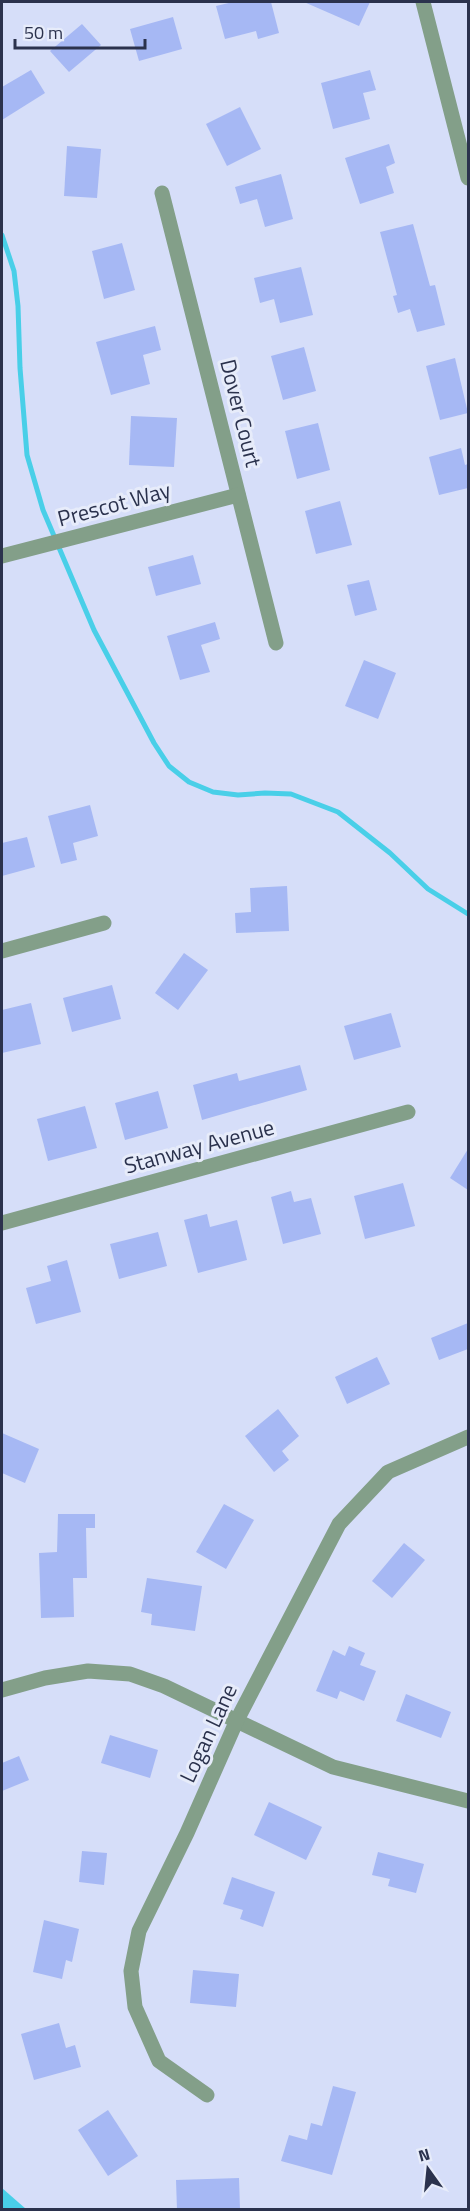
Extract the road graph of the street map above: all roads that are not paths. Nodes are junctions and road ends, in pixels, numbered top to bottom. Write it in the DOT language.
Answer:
graph roads {
  1 [pos="423,2"];
  2 [pos="468,178"];
  3 [pos="162,193"];
  4 [pos="238,495"];
  5 [pos="2,556"];
  6 [pos="276,643"];
  7 [pos="104,923"];
  8 [pos="2,951"];
  9 [pos="408,1112"];
  10 [pos="2,1223"];
  11 [pos="468,1437"];
  12 [pos="2,1688"];
  13 [pos="237,1720"];
  14 [pos="468,1801"];
  15 [pos="207,2095"];
  1 -- 2 [label="street"];
  3 -- 4 [label="street, Dover Court"];
  4 -- 5 [label="street, Prescot Way"];
  4 -- 6 [label="street, Dover Court"];
  7 -- 8 [label="street"];
  9 -- 10 [label="street, Stanway Avenue"];
  11 -- 13 [label="street, Logan Lane"];
  12 -- 13 [label="street"];
  13 -- 14 [label="street"];
  13 -- 15 [label="street, Logan Lane"];
}
